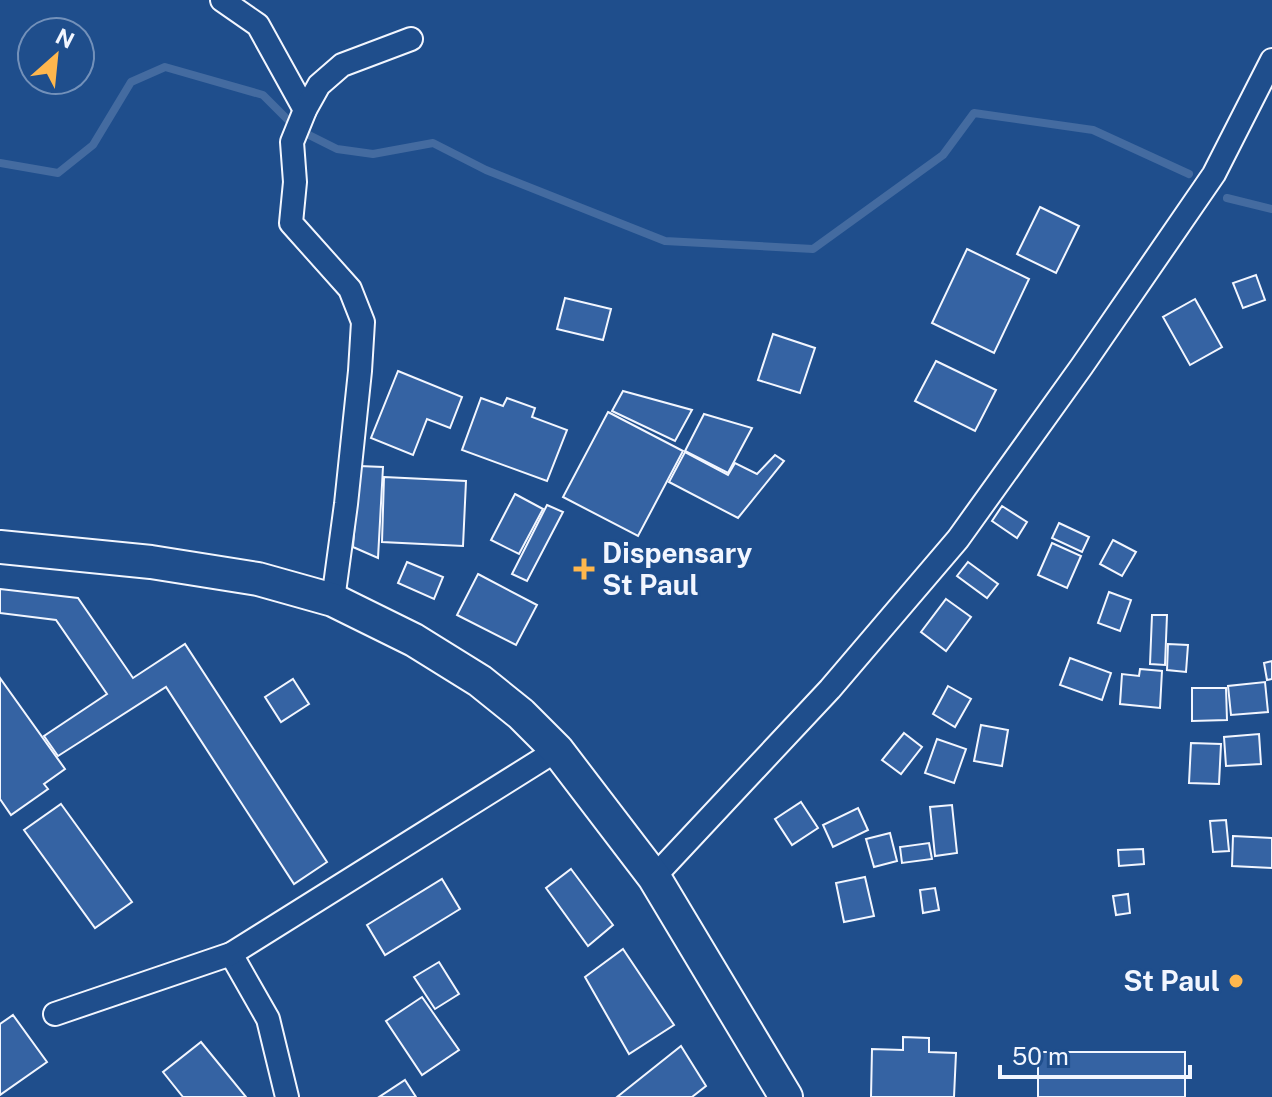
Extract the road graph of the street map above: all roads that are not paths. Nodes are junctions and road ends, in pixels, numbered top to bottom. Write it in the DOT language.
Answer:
graph roads {
  1 [pos="222,0"];
  2 [pos="411,39"];
  3 [pos="1272,60"];
  4 [pos="305,110"];
  5 [pos="0,547"];
  6 [pos="333,600"];
  7 [pos="557,750"];
  8 [pos="654,877"];
  9 [pos="231,954"];
  10 [pos="55,1014"];
  11 [pos="287,1097"];
  12 [pos="786,1097"];
  1 -- 4 [label="street"];
  2 -- 4 [label="street"];
  3 -- 8 [label="street"];
  4 -- 6 [label="street"];
  5 -- 6 [label="main road"];
  6 -- 7 [label="main road"];
  7 -- 8 [label="main road"];
  7 -- 9 [label="street"];
  8 -- 12 [label="main road"];
  9 -- 10 [label="street"];
  9 -- 11 [label="street"];
}
